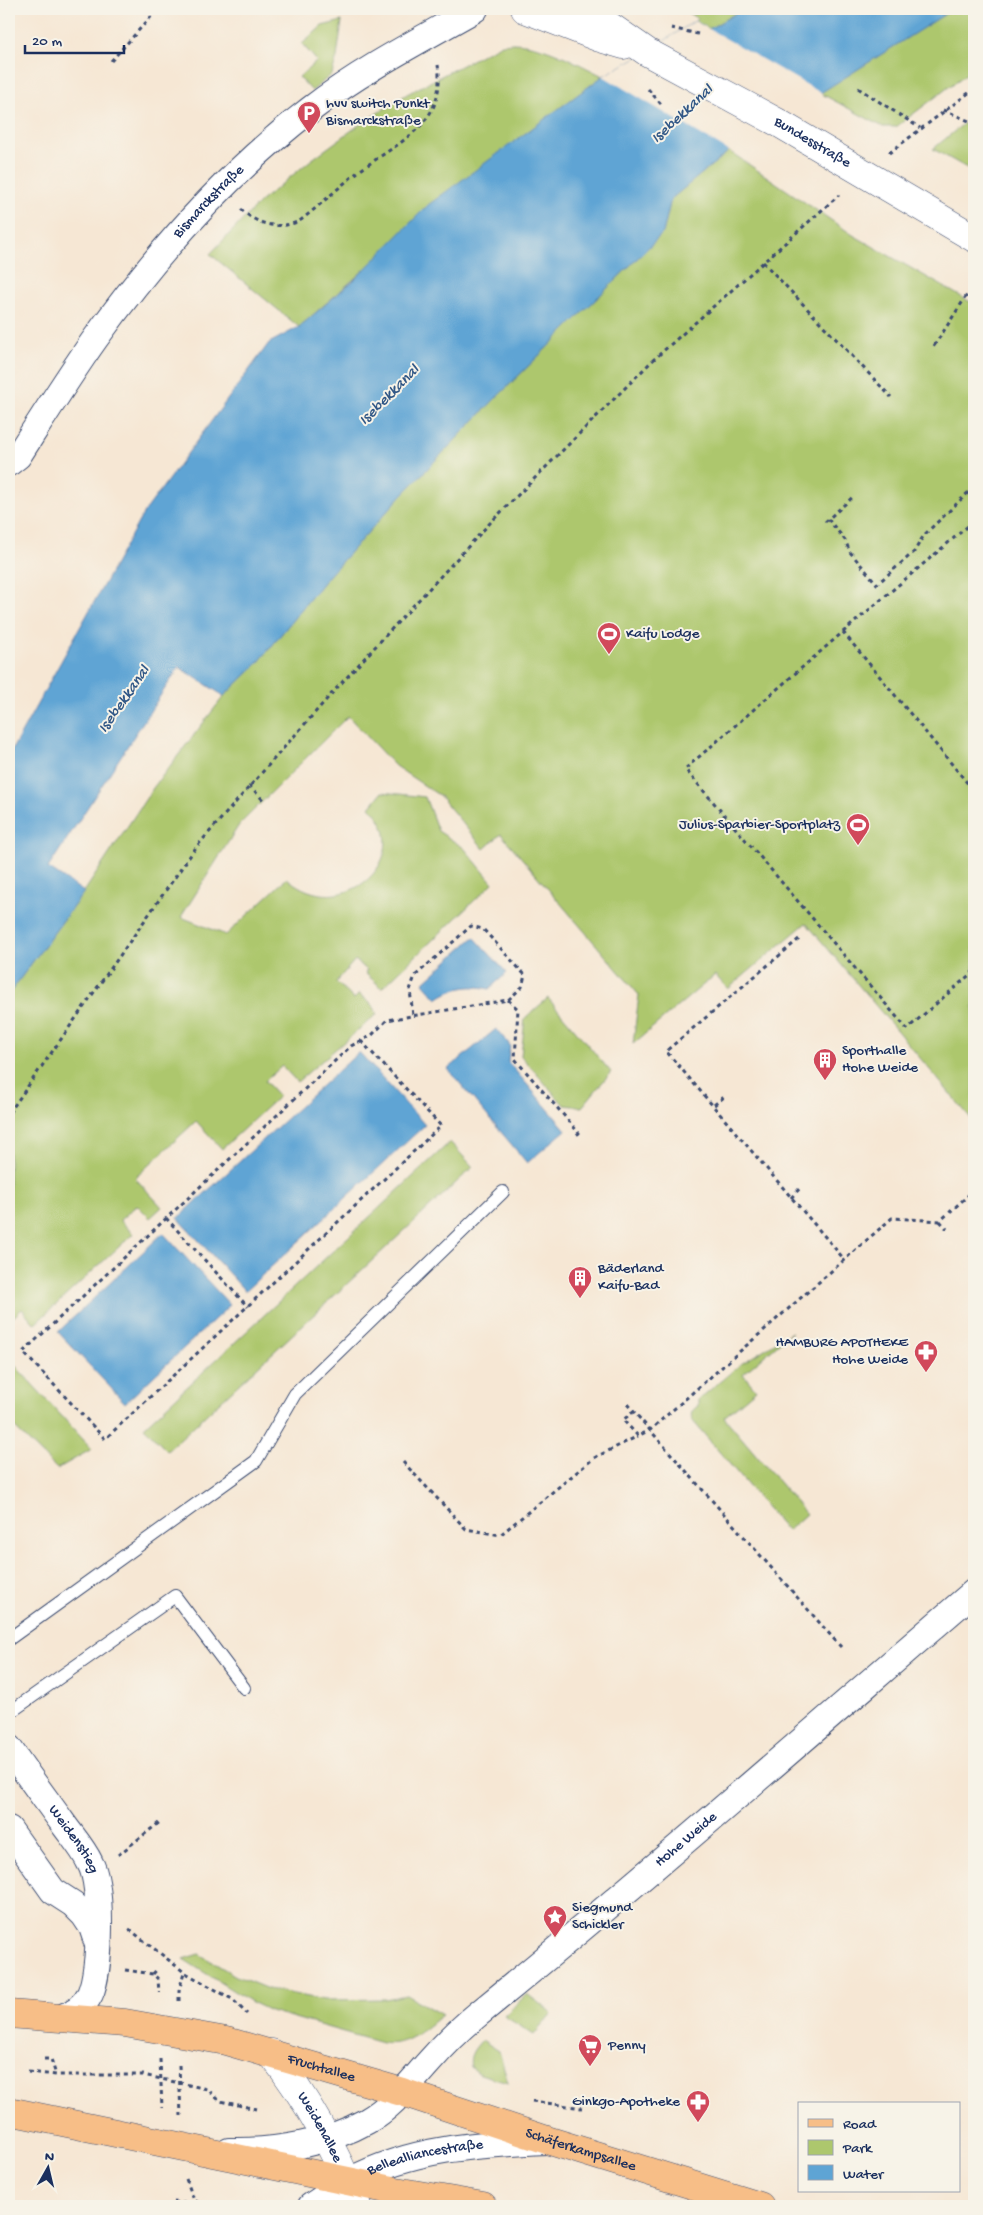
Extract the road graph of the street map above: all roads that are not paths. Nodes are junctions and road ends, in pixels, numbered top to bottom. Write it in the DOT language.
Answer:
graph roads {
  1 [pos="476,9"];
  2 [pos="525,9"];
  3 [pos="585,9"];
  4 [pos="647,52"];
  5 [pos="974,238"];
  6 [pos="9,463"];
  7 [pos="503,1192"];
  8 [pos="974,1592"];
  9 [pos="9,1638"];
  10 [pos="244,1688"];
  11 [pos="9,1713"];
  12 [pos="9,1748"];
  13 [pos="9,1829"];
  14 [pos="98,1945"];
  15 [pos="9,2014"];
  16 [pos="62,2018"];
  17 [pos="271,2053"];
  18 [pos="402,2092"];
  19 [pos="9,2111"];
  20 [pos="327,2138"];
  21 [pos="550,2141"];
  22 [pos="185,2147"];
  23 [pos="348,2181"];
  24 [pos="363,2205"];
  25 [pos="311,2206"];
  26 [pos="483,2206"];
  27 [pos="760,2206"];
  1 -- 6 [label="street, Bismarckstraße"];
  2 -- 4 [label="street, Bundesstraße"];
  3 -- 4 [label="street, Bundesstraße"];
  4 -- 5 [label="street, Bundesstraße"];
  7 -- 9 [label="lane"];
  8 -- 18 [label="street, Hohe Weide"];
  10 -- 11 [label="lane"];
  12 -- 14 [label="street, Weidenstieg"];
  13 -- 14 [label="street, Weidenstieg"];
  14 -- 16 [label="street, Weidenstieg"];
  15 -- 16 [label="main road, Fruchtallee"];
  16 -- 17 [label="main road, Fruchtallee"];
  17 -- 18 [label="main road, Fruchtallee"];
  17 -- 20 [label="street, Weidenallee"];
  18 -- 20 [label="street"];
  18 -- 21 [label="main road, Schäferkampsallee"];
  19 -- 22 [label="main road"];
  20 -- 22 [label="street"];
  20 -- 23 [label="street, Weidenallee"];
  21 -- 23 [label="street, Bellealliancestraße"];
  21 -- 27 [label="main road, Schäferkampsallee"];
  22 -- 23 [label="main road"];
  23 -- 24 [label="street, Weidenallee"];
  23 -- 25 [label="street, Bellealliancestraße"];
  23 -- 26 [label="main road"];
}
